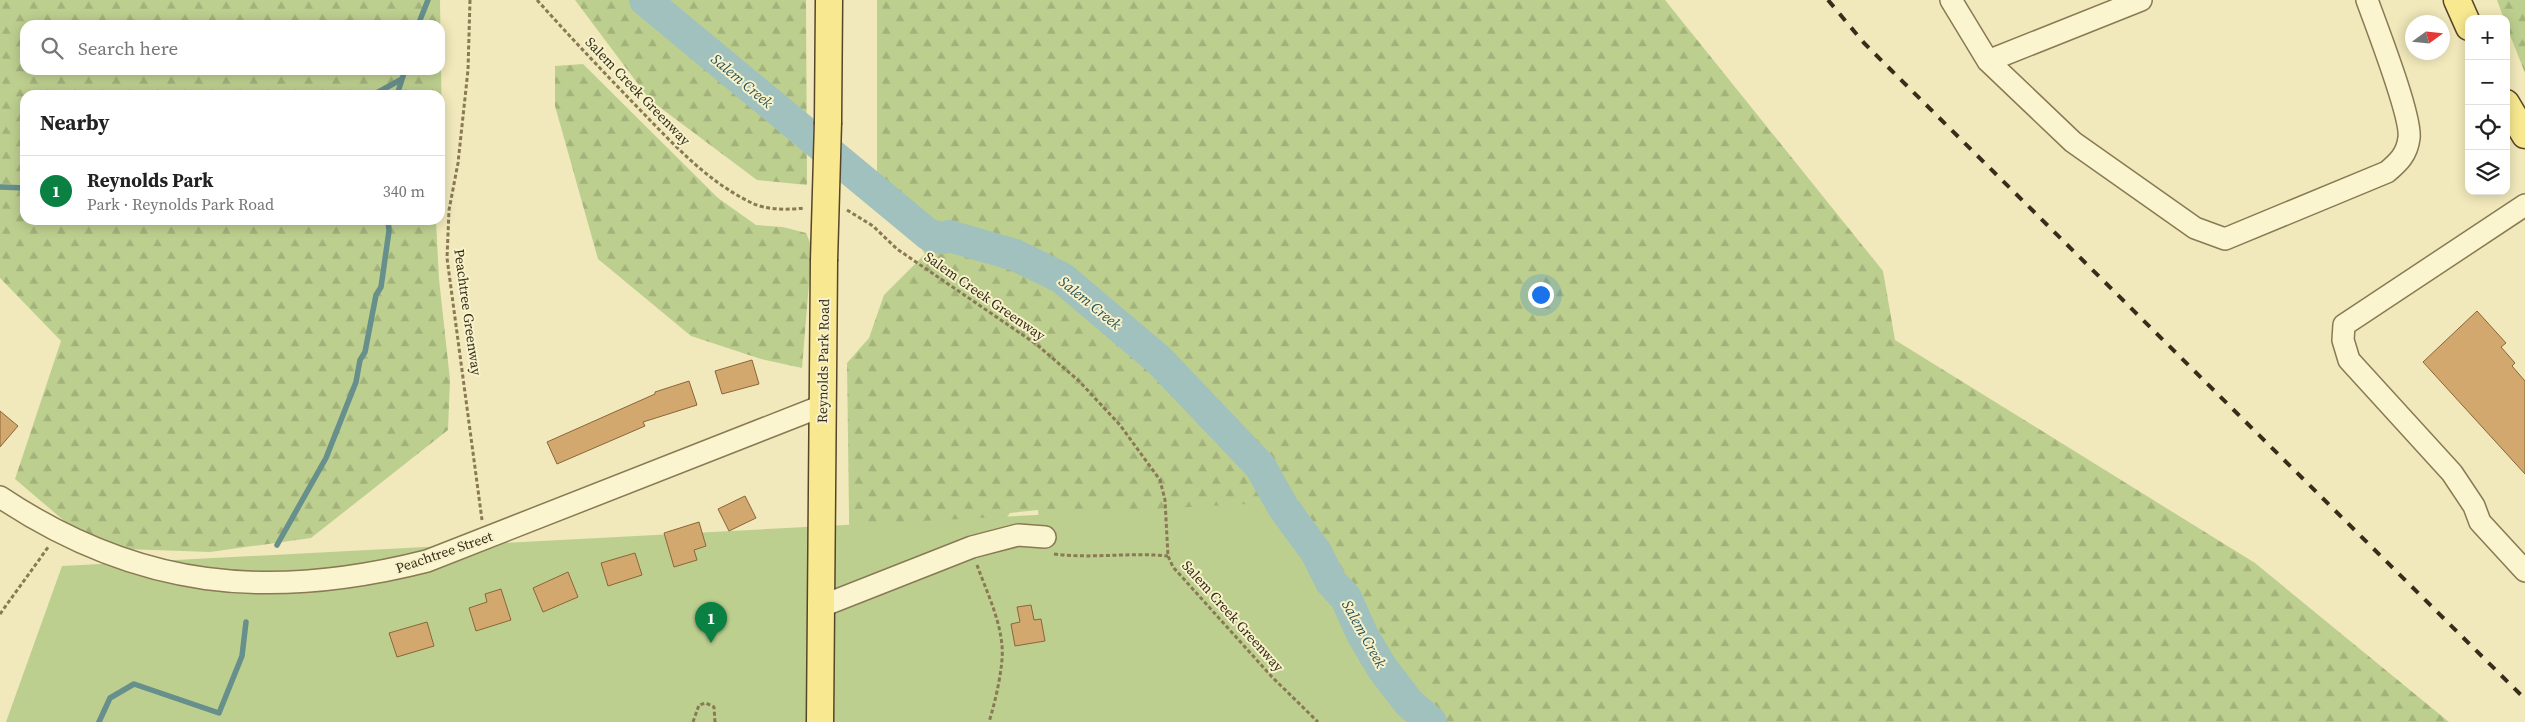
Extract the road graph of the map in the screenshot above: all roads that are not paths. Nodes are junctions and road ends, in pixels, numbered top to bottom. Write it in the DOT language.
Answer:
graph roads {
  1 [pos="829,0"];
  2 [pos="1951,0"];
  3 [pos="2141,0"];
  4 [pos="2367,0"];
  5 [pos="2456,0"];
  6 [pos="2465,19"];
  7 [pos="1988,61"];
  8 [pos="2507,105"];
  9 [pos="2525,135"];
  10 [pos="2525,205"];
  11 [pos="822,406"];
  12 [pos="0,497"];
  13 [pos="1045,537"];
  14 [pos="2525,571"];
  15 [pos="822,606"];
  16 [pos="820,722"];
  1 -- 11 [label="main road, Reynolds Park Road, bridge"];
  2 -- 7 [label="street"];
  3 -- 7 [label="street"];
  4 -- 7 [label="street"];
  5 -- 6 [label="main road"];
  8 -- 9 [label="main road"];
  10 -- 14 [label="street"];
  11 -- 12 [label="street, Peachtree Street"];
  11 -- 15 [label="main road, Reynolds Park Road"];
  13 -- 15 [label="street"];
  15 -- 16 [label="main road, Reynolds Park Road"];
}
